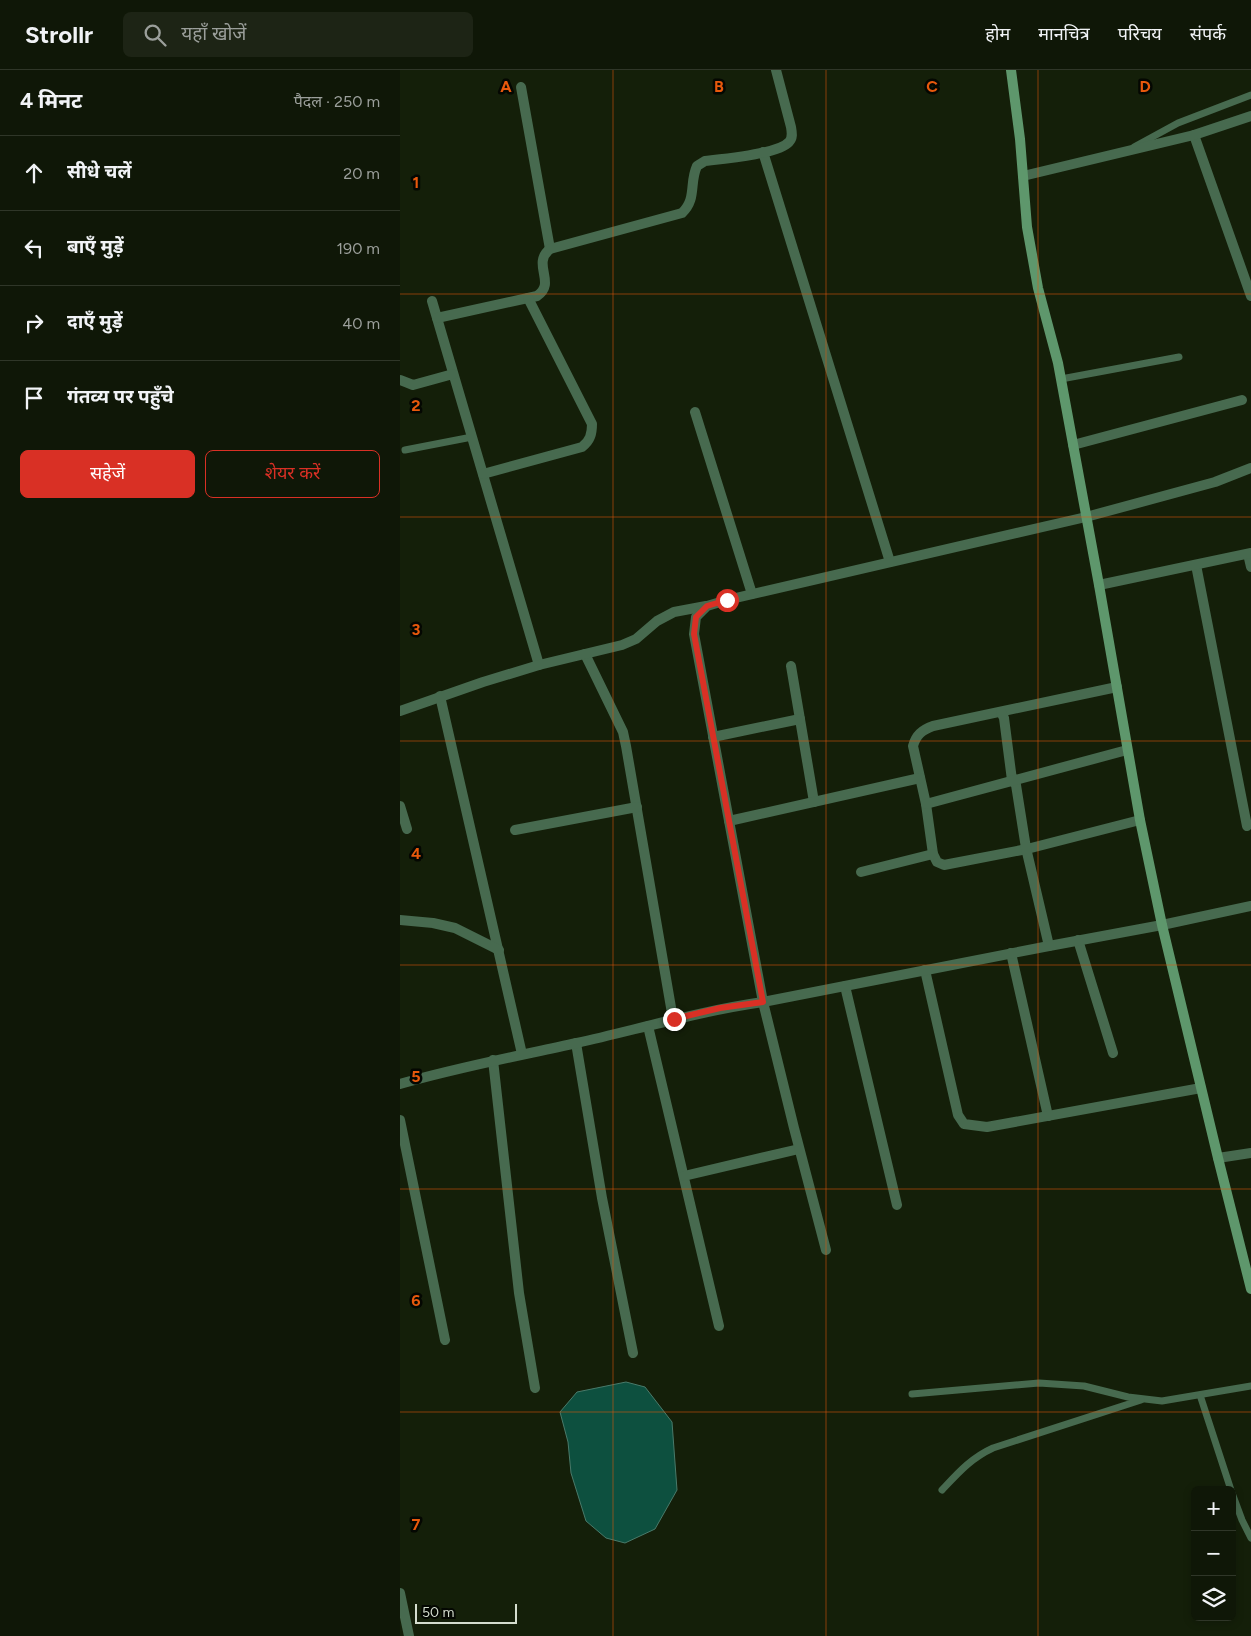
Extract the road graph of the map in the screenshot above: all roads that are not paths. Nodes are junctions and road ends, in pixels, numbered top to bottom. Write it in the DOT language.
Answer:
graph roads {
  1 [pos="776,70"];
  2 [pos="1011,70"];
  3 [pos="521,87"];
  4 [pos="1251,95"];
  5 [pos="1251,116"];
  6 [pos="1194,136"];
  7 [pos="762,152"];
  8 [pos="1123,153"];
  9 [pos="1023,176"];
  10 [pos="550,249"];
  11 [pos="1251,296"];
  12 [pos="528,298"];
  13 [pos="432,301"];
  14 [pos="437,318"];
  15 [pos="1179,357"];
  16 [pos="453,374"];
  17 [pos="1061,379"];
  18 [pos="400,380"];
  19 [pos="1242,400"];
  20 [pos="695,412"];
  21 [pos="472,437"];
  22 [pos="1073,445"];
  23 [pos="404,450"];
  24 [pos="1251,468"];
  25 [pos="483,474"];
  26 [pos="1086,517"];
  27 [pos="1249,554"];
  28 [pos="890,562"];
  29 [pos="1196,564"];
  30 [pos="1251,567"];
  31 [pos="1099,584"];
  32 [pos="752,594"];
  33 [pos="707,606"];
  34 [pos="584,654"];
  35 [pos="539,665"];
  36 [pos="791,666"];
  37 [pos="1117,687"];
  38 [pos="440,696"];
  39 [pos="400,710"];
  40 [pos="1001,712"];
  41 [pos="800,719"];
  42 [pos="713,737"];
  43 [pos="1127,750"];
  44 [pos="920,778"];
  45 [pos="1012,780"];
  46 [pos="814,802"];
  47 [pos="926,804"];
  48 [pos="400,806"];
  49 [pos="637,807"];
  50 [pos="1140,820"];
  51 [pos="729,821"];
  52 [pos="1247,826"];
  53 [pos="407,829"];
  54 [pos="515,830"];
  55 [pos="1027,849"];
  56 [pos="933,854"];
  57 [pos="861,872"];
  58 [pos="1251,906"];
  59 [pos="400,920"];
  60 [pos="1162,925"];
  61 [pos="1078,940"];
  62 [pos="1049,946"];
  63 [pos="499,950"];
  64 [pos="1011,953"];
  65 [pos="925,970"];
  66 [pos="845,986"];
  67 [pos="763,1002"];
  68 [pos="674,1019"];
  69 [pos="648,1026"];
  70 [pos="576,1043"];
  71 [pos="1113,1053"];
  72 [pos="522,1054"];
  73 [pos="493,1060"];
  74 [pos="400,1084"];
  75 [pos="1201,1088"];
  76 [pos="1048,1116"];
  77 [pos="400,1120"];
  78 [pos="799,1149"];
  79 [pos="1251,1153"];
  80 [pos="1218,1158"];
  81 [pos="684,1176"];
  82 [pos="897,1205"];
  83 [pos="826,1250"];
  84 [pos="1251,1289"];
  85 [pos="719,1326"];
  86 [pos="445,1340"];
  87 [pos="633,1353"];
  88 [pos="1251,1386"];
  89 [pos="535,1388"];
  90 [pos="912,1394"];
  91 [pos="1200,1395"];
  92 [pos="1144,1400"];
  93 [pos="1230,1486"];
  94 [pos="942,1490"];
  95 [pos="1236,1503"];
  96 [pos="1251,1538"];
  97 [pos="400,1593"];
  98 [pos="409,1636"];
  1 -- 7 [label="street"];
  2 -- 9 [label="street"];
  3 -- 10 [label="street"];
  4 -- 8 [label="lane"];
  5 -- 6 [label="street"];
  6 -- 8 [label="street"];
  6 -- 11 [label="street"];
  7 -- 10 [label="street"];
  7 -- 28 [label="street"];
  8 -- 9 [label="street"];
  9 -- 17 [label="street"];
  10 -- 12 [label="street"];
  12 -- 14 [label="street"];
  12 -- 25 [label="street"];
  13 -- 14 [label="street"];
  14 -- 16 [label="street"];
  15 -- 17 [label="lane"];
  16 -- 18 [label="street"];
  16 -- 21 [label="street"];
  17 -- 22 [label="street"];
  19 -- 22 [label="street"];
  20 -- 32 [label="street"];
  21 -- 23 [label="lane"];
  21 -- 25 [label="street"];
  22 -- 26 [label="street"];
  24 -- 26 [label="street"];
  25 -- 35 [label="street"];
  26 -- 28 [label="street"];
  26 -- 31 [label="street"];
  27 -- 29 [label="street"];
  27 -- 30 [label="street"];
  28 -- 32 [label="street"];
  29 -- 31 [label="street"];
  29 -- 52 [label="street"];
  31 -- 37 [label="street"];
  32 -- 33 [label="street"];
  33 -- 34 [label="street"];
  33 -- 42 [label="street"];
  34 -- 35 [label="street"];
  34 -- 49 [label="street"];
  35 -- 38 [label="street"];
  36 -- 41 [label="street"];
  37 -- 40 [label="street"];
  37 -- 43 [label="street"];
  38 -- 39 [label="street"];
  38 -- 63 [label="street"];
  40 -- 44 [label="street"];
  40 -- 45 [label="street"];
  41 -- 42 [label="street"];
  41 -- 46 [label="street"];
  42 -- 51 [label="street"];
  43 -- 45 [label="street"];
  43 -- 50 [label="street"];
  44 -- 46 [label="street"];
  44 -- 47 [label="street"];
  45 -- 47 [label="street"];
  45 -- 55 [label="street"];
  46 -- 51 [label="street"];
  47 -- 56 [label="street"];
  48 -- 53 [label="street"];
  49 -- 54 [label="street"];
  49 -- 68 [label="street"];
  50 -- 55 [label="street"];
  50 -- 60 [label="street"];
  51 -- 67 [label="street"];
  55 -- 56 [label="street"];
  55 -- 62 [label="street"];
  56 -- 57 [label="street"];
  58 -- 60 [label="street"];
  59 -- 63 [label="street"];
  60 -- 61 [label="street"];
  60 -- 75 [label="street"];
  61 -- 62 [label="street"];
  61 -- 71 [label="street"];
  62 -- 64 [label="street"];
  63 -- 72 [label="street"];
  64 -- 65 [label="street"];
  64 -- 76 [label="street"];
  65 -- 66 [label="street"];
  65 -- 76 [label="street"];
  66 -- 67 [label="street"];
  66 -- 82 [label="street"];
  67 -- 68 [label="street"];
  67 -- 78 [label="street"];
  68 -- 69 [label="street"];
  69 -- 70 [label="street"];
  69 -- 81 [label="street"];
  70 -- 72 [label="street"];
  70 -- 87 [label="street"];
  72 -- 73 [label="street"];
  73 -- 74 [label="street"];
  73 -- 89 [label="street"];
  75 -- 76 [label="street"];
  75 -- 80 [label="street"];
  77 -- 86 [label="street"];
  78 -- 81 [label="street"];
  78 -- 83 [label="street"];
  79 -- 80 [label="street"];
  80 -- 84 [label="street"];
  81 -- 85 [label="street"];
  88 -- 91 [label="lane"];
  90 -- 92 [label="lane"];
  91 -- 92 [label="lane"];
  91 -- 93 [label="lane"];
  92 -- 94 [label="lane"];
  95 -- 96 [label="lane"];
  97 -- 98 [label="street"];
}
